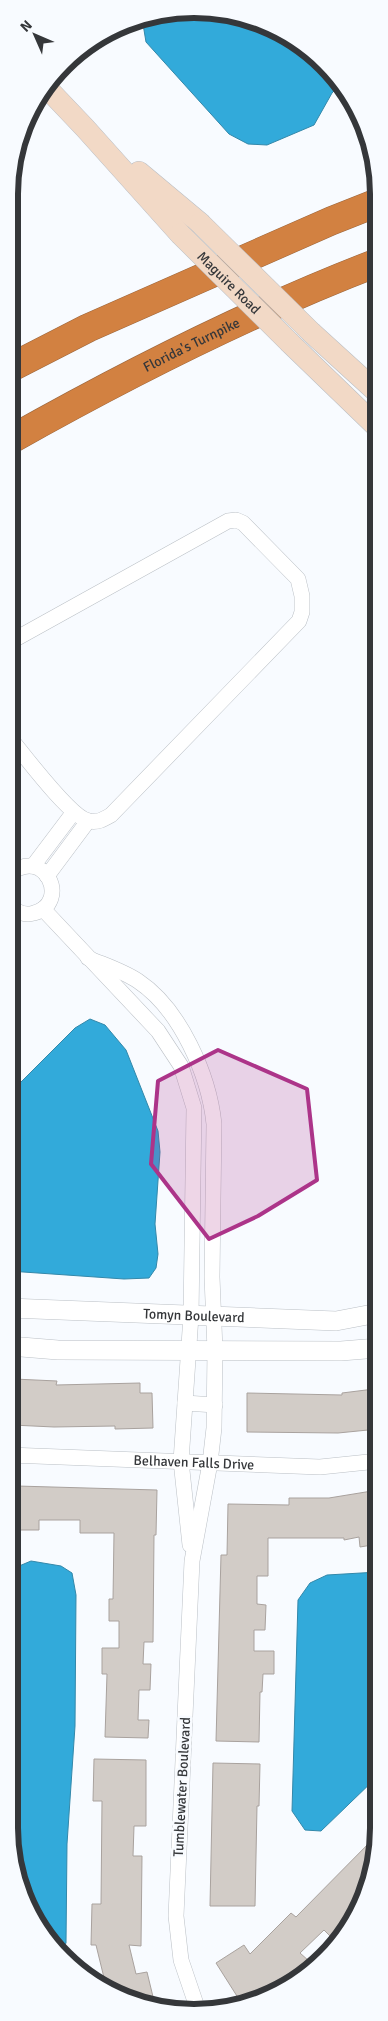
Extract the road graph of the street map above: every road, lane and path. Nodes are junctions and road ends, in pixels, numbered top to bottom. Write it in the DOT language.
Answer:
graph roads {
  1 [pos="50,92"];
  2 [pos="85,128"];
  3 [pos="370,206"];
  4 [pos="370,266"];
  5 [pos="18,364"];
  6 [pos="370,386"];
  7 [pos="370,420"];
  8 [pos="18,436"];
  9 [pos="18,638"];
  10 [pos="18,748"];
  11 [pos="73,813"];
  12 [pos="88,822"];
  13 [pos="33,866"];
  14 [pos="18,869"];
  15 [pos="47,876"];
  16 [pos="43,909"];
  17 [pos="18,911"];
  18 [pos="88,958"];
  19 [pos="212,1106"];
  20 [pos="194,1108"];
  21 [pos="18,1308"];
  22 [pos="370,1315"];
  23 [pos="191,1316"];
  24 [pos="214,1317"];
  25 [pos="18,1347"];
  26 [pos="370,1349"];
  27 [pos="189,1350"];
  28 [pos="215,1350"];
  29 [pos="185,1403"];
  30 [pos="215,1406"];
  31 [pos="18,1455"];
  32 [pos="182,1461"];
  33 [pos="370,1462"];
  34 [pos="210,1463"];
  35 [pos="192,1561"];
  36 [pos="196,2004"];
  1 -- 2 [label="main road, Maguire Road"];
  2 -- 6 [label="main road, Maguire Road, bridge"];
  2 -- 7 [label="main road, Maguire Road, bridge"];
  3 -- 5 [label="highway"];
  4 -- 8 [label="highway, Florida's Turnpike"];
  9 -- 12 [label="street"];
  10 -- 11 [label="street"];
  11 -- 12 [label="street"];
  11 -- 13 [label="street"];
  12 -- 15 [label="street"];
  13 -- 14 [label="street"];
  13 -- 15 [label="street"];
  15 -- 16 [label="street"];
  16 -- 17 [label="street"];
  16 -- 18 [label="street, Tumblewater Boulevard"];
  18 -- 19 [label="street, Tumblewater Boulevard"];
  18 -- 20 [label="street, Tumblewater Boulevard"];
  19 -- 20 [label="street"];
  19 -- 24 [label="street, Tumblewater Boulevard"];
  20 -- 23 [label="street, Tumblewater Boulevard"];
  21 -- 23 [label="street, Tomyn Boulevard"];
  22 -- 24 [label="street, Tomyn Boulevard"];
  23 -- 24 [label="street, Tomyn Boulevard"];
  23 -- 27 [label="street, Tumblewater Boulevard"];
  24 -- 28 [label="street, Tumblewater Boulevard"];
  25 -- 27 [label="street"];
  26 -- 28 [label="street"];
  27 -- 28 [label="street"];
  27 -- 29 [label="street, Tumblewater Boulevard"];
  28 -- 30 [label="street, Tumblewater Boulevard"];
  29 -- 30 [label="street"];
  29 -- 32 [label="street, Tumblewater Boulevard"];
  30 -- 34 [label="street, Tumblewater Boulevard"];
  31 -- 32 [label="street, Belhaven Falls Drive"];
  32 -- 34 [label="street, Belhaven Falls Drive"];
  32 -- 35 [label="street, Tumblewater Boulevard"];
  33 -- 34 [label="street, Belhaven Falls Drive"];
  34 -- 35 [label="street, Tumblewater Boulevard"];
  35 -- 36 [label="street, Tumblewater Boulevard"];
}
